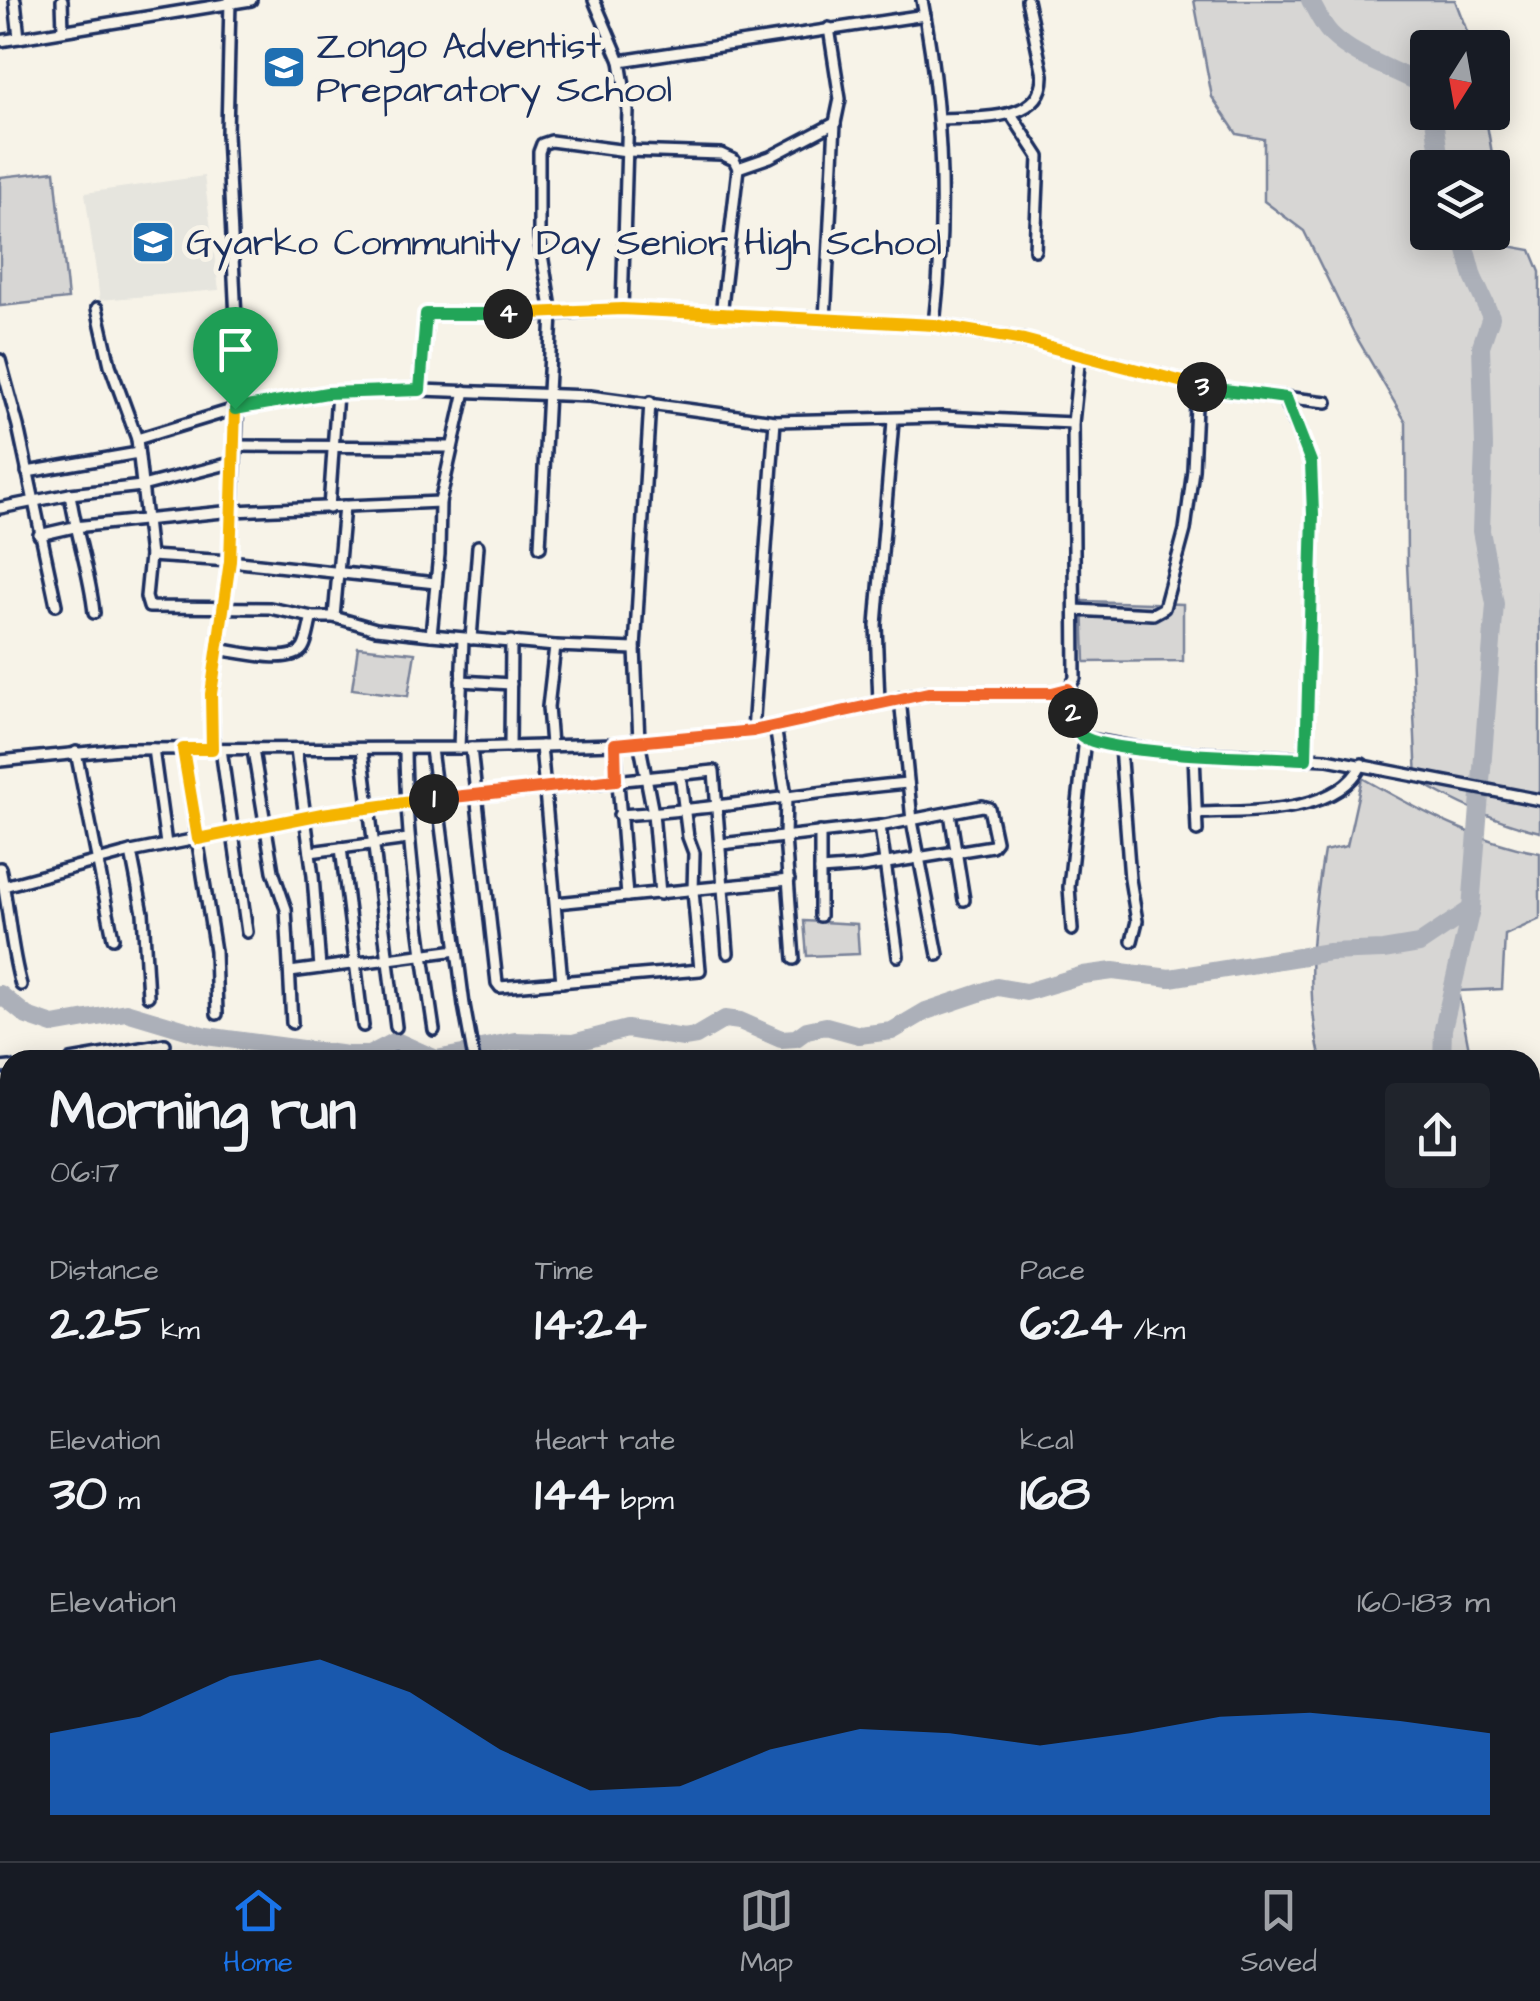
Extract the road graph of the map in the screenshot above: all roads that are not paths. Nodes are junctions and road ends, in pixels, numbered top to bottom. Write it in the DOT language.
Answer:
graph roads {
  1 [pos="15,0"];
  2 [pos="62,0"];
  3 [pos="251,0"];
  4 [pos="594,0"];
  5 [pos="922,0"];
  6 [pos="1028,0"];
  7 [pos="230,2"];
  8 [pos="925,15"];
  9 [pos="829,28"];
  10 [pos="62,30"];
  11 [pos="19,38"];
  12 [pos="0,41"];
  13 [pos="620,61"];
  14 [pos="1011,114"];
  15 [pos="940,119"];
  16 [pos="835,123"];
  17 [pos="627,151"];
  18 [pos="738,168"];
  19 [pos="1035,250"];
  20 [pos="97,308"];
  21 [pos="622,309"];
  22 [pos="552,314"];
  23 [pos="722,315"];
  24 [pos="825,320"];
  25 [pos="934,325"];
  26 [pos="1080,356"];
  27 [pos="0,360"];
  28 [pos="1197,386"];
  29 [pos="420,390"];
  30 [pos="465,390"];
  31 [pos="337,392"];
  32 [pos="546,395"];
  33 [pos="1286,398"];
  34 [pos="650,402"];
  35 [pos="1327,402"];
  36 [pos="235,409"];
  37 [pos="775,421"];
  38 [pos="893,421"];
  39 [pos="1074,423"];
  40 [pos="137,439"];
  41 [pos="235,446"];
  42 [pos="331,447"];
  43 [pos="450,447"];
  44 [pos="138,452"];
  45 [pos="235,462"];
  46 [pos="28,472"];
  47 [pos="142,486"];
  48 [pos="70,494"];
  49 [pos="34,502"];
  50 [pos="440,502"];
  51 [pos="344,506"];
  52 [pos="0,508"];
  53 [pos="329,508"];
  54 [pos="233,511"];
  55 [pos="146,520"];
  56 [pos="74,527"];
  57 [pos="39,535"];
  58 [pos="478,546"];
  59 [pos="540,548"];
  60 [pos="150,556"];
  61 [pos="230,561"];
  62 [pos="338,575"];
  63 [pos="436,584"];
  64 [pos="56,605"];
  65 [pos="225,610"];
  66 [pos="1075,610"];
  67 [pos="94,613"];
  68 [pos="312,616"];
  69 [pos="334,617"];
  70 [pos="430,635"];
  71 [pos="467,639"];
  72 [pos="511,641"];
  73 [pos="555,646"];
  74 [pos="217,649"];
  75 [pos="634,650"];
  76 [pos="461,681"];
  77 [pos="510,684"];
  78 [pos="1068,689"];
  79 [pos="900,698"];
  80 [pos="879,702"];
  81 [pos="775,726"];
  82 [pos="753,731"];
  83 [pos="1085,738"];
  84 [pos="639,741"];
  85 [pos="615,744"];
  86 [pos="546,746"];
  87 [pos="1120,746"];
  88 [pos="510,747"];
  89 [pos="431,748"];
  90 [pos="459,748"];
  91 [pos="471,748"];
  92 [pos="153,749"];
  93 [pos="183,749"];
  94 [pos="217,749"];
  95 [pos="362,749"];
  96 [pos="405,749"];
  97 [pos="254,750"];
  98 [pos="296,750"];
  99 [pos="76,752"];
  100 [pos="1194,753"];
  101 [pos="1306,759"];
  102 [pos="0,762"];
  103 [pos="1362,764"];
  104 [pos="680,774"];
  105 [pos="646,776"];
  106 [pos="616,780"];
  107 [pos="908,783"];
  108 [pos="545,788"];
  109 [pos="476,794"];
  110 [pos="786,796"];
  111 [pos="438,799"];
  112 [pos="1540,800"];
  113 [pos="406,802"];
  114 [pos="369,806"];
  115 [pos="718,806"];
  116 [pos="687,812"];
  117 [pos="1196,812"];
  118 [pos="653,813"];
  119 [pos="950,813"];
  120 [pos="619,815"];
  121 [pos="305,818"];
  122 [pos="912,821"];
  123 [pos="265,826"];
  124 [pos="880,826"];
  125 [pos="1197,831"];
  126 [pos="820,832"];
  127 [pos="232,833"];
  128 [pos="785,836"];
  129 [pos="198,839"];
  130 [pos="408,840"];
  131 [pos="374,843"];
  132 [pos="166,844"];
  133 [pos="721,844"];
  134 [pos="341,848"];
  135 [pos="131,852"];
  136 [pos="310,852"];
  137 [pos="957,852"];
  138 [pos="917,857"];
  139 [pos="99,860"];
  140 [pos="886,862"];
  141 [pos="0,868"];
  142 [pos="820,870"];
  143 [pos="789,880"];
  144 [pos="4,886"];
  145 [pos="724,888"];
  146 [pos="693,891"];
  147 [pos="660,894"];
  148 [pos="627,896"];
  149 [pos="964,900"];
  150 [pos="556,903"];
  151 [pos="820,916"];
  152 [pos="1072,930"];
  153 [pos="247,932"];
  154 [pos="114,938"];
  155 [pos="1132,941"];
  156 [pos="458,950"];
  157 [pos="728,952"];
  158 [pos="422,954"];
  159 [pos="938,955"];
  160 [pos="898,956"];
  161 [pos="387,959"];
  162 [pos="794,959"];
  163 [pos="355,964"];
  164 [pos="320,968"];
  165 [pos="290,972"];
  166 [pos="562,982"];
  167 [pos="22,985"];
  168 [pos="148,996"];
  169 [pos="216,1014"];
  170 [pos="292,1023"];
  171 [pos="362,1026"];
  172 [pos="396,1026"];
  173 [pos="434,1030"];
  174 [pos="165,1044"];
  175 [pos="130,1050"];
  176 [pos="473,1050"];
  1 -- 11 [label="street"];
  2 -- 10 [label="street"];
  3 -- 7 [label="street"];
  4 -- 13 [label="street"];
  5 -- 8 [label="street"];
  6 -- 14 [label="street"];
  7 -- 10 [label="street"];
  7 -- 36 [label="street"];
  8 -- 9 [label="street"];
  8 -- 15 [label="street"];
  9 -- 13 [label="street"];
  9 -- 16 [label="street"];
  10 -- 11 [label="street"];
  11 -- 12 [label="street"];
  13 -- 17 [label="street"];
  14 -- 15 [label="street"];
  14 -- 19 [label="street"];
  15 -- 25 [label="street"];
  16 -- 18 [label="street"];
  16 -- 24 [label="street"];
  17 -- 18 [label="street"];
  17 -- 21 [label="street"];
  17 -- 22 [label="street"];
  18 -- 23 [label="street"];
  20 -- 40 [label="street"];
  21 -- 22 [label="street"];
  21 -- 23 [label="street"];
  22 -- 29 [label="street"];
  22 -- 32 [label="street"];
  23 -- 24 [label="street"];
  24 -- 25 [label="street"];
  25 -- 26 [label="street"];
  26 -- 28 [label="street"];
  26 -- 39 [label="street"];
  27 -- 46 [label="street"];
  28 -- 33 [label="street"];
  28 -- 66 [label="street"];
  29 -- 30 [label="street"];
  29 -- 31 [label="street"];
  30 -- 32 [label="street"];
  30 -- 43 [label="street"];
  31 -- 36 [label="street"];
  31 -- 42 [label="street"];
  32 -- 34 [label="street"];
  32 -- 59 [label="street"];
  33 -- 35 [label="street"];
  33 -- 101 [label="street"];
  34 -- 37 [label="street"];
  34 -- 75 [label="street"];
  36 -- 40 [label="street"];
  36 -- 41 [label="street"];
  37 -- 38 [label="street"];
  37 -- 82 [label="street"];
  38 -- 39 [label="street"];
  38 -- 80 [label="street"];
  39 -- 66 [label="street"];
  40 -- 44 [label="street"];
  41 -- 42 [label="street"];
  41 -- 45 [label="street"];
  42 -- 43 [label="street"];
  42 -- 53 [label="street"];
  43 -- 50 [label="street"];
  44 -- 46 [label="street"];
  44 -- 47 [label="street"];
  45 -- 47 [label="street"];
  45 -- 54 [label="street"];
  46 -- 49 [label="street"];
  47 -- 48 [label="street"];
  47 -- 55 [label="street"];
  48 -- 49 [label="street"];
  48 -- 56 [label="street"];
  49 -- 52 [label="street"];
  49 -- 57 [label="street"];
  50 -- 51 [label="street"];
  50 -- 63 [label="street"];
  51 -- 53 [label="street"];
  51 -- 62 [label="street"];
  53 -- 54 [label="street"];
  54 -- 55 [label="street"];
  54 -- 61 [label="street"];
  55 -- 56 [label="street"];
  55 -- 60 [label="street"];
  56 -- 57 [label="street"];
  56 -- 67 [label="street"];
  57 -- 64 [label="street"];
  58 -- 71 [label="street"];
  60 -- 61 [label="street"];
  60 -- 65 [label="street"];
  61 -- 62 [label="street"];
  61 -- 65 [label="street"];
  62 -- 63 [label="street"];
  62 -- 69 [label="street"];
  63 -- 70 [label="street"];
  65 -- 68 [label="street"];
  65 -- 74 [label="street"];
  66 -- 78 [label="street"];
  68 -- 69 [label="street"];
  68 -- 74 [label="street"];
  69 -- 70 [label="street"];
  70 -- 71 [label="street"];
  71 -- 72 [label="street"];
  71 -- 76 [label="street"];
  72 -- 73 [label="street"];
  72 -- 77 [label="street"];
  73 -- 75 [label="street"];
  73 -- 86 [label="street"];
  74 -- 94 [label="street"];
  75 -- 84 [label="street"];
  76 -- 77 [label="street"];
  76 -- 90 [label="street"];
  77 -- 88 [label="street"];
  78 -- 79 [label="street"];
  78 -- 83 [label="street"];
  79 -- 80 [label="street"];
  79 -- 107 [label="street"];
  80 -- 81 [label="street"];
  81 -- 82 [label="street"];
  81 -- 110 [label="street"];
  82 -- 84 [label="street"];
  83 -- 87 [label="street"];
  83 -- 152 [label="street"];
  84 -- 85 [label="street"];
  84 -- 105 [label="street"];
  85 -- 86 [label="street"];
  85 -- 106 [label="street"];
  86 -- 88 [label="street"];
  86 -- 108 [label="street"];
  87 -- 100 [label="street"];
  87 -- 155 [label="street"];
  88 -- 91 [label="street"];
  89 -- 90 [label="street"];
  89 -- 96 [label="street"];
  89 -- 111 [label="street"];
  90 -- 91 [label="street"];
  91 -- 109 [label="street"];
  92 -- 93 [label="street"];
  92 -- 99 [label="street"];
  92 -- 132 [label="street"];
  93 -- 94 [label="street"];
  93 -- 129 [label="street"];
  94 -- 97 [label="street"];
  94 -- 127 [label="street"];
  95 -- 96 [label="street"];
  95 -- 98 [label="street"];
  95 -- 114 [label="street"];
  96 -- 113 [label="street"];
  97 -- 98 [label="street"];
  97 -- 123 [label="street"];
  98 -- 121 [label="street"];
  99 -- 102 [label="street"];
  99 -- 139 [label="street"];
  100 -- 101 [label="street"];
  100 -- 117 [label="street"];
  101 -- 103 [label="street"];
  103 -- 112 [label="street"];
  103 -- 117 [label="street"];
  104 -- 105 [label="street"];
  104 -- 115 [label="street"];
  104 -- 116 [label="street"];
  105 -- 106 [label="street"];
  105 -- 118 [label="street"];
  106 -- 108 [label="street"];
  106 -- 120 [label="street"];
  107 -- 110 [label="street"];
  107 -- 122 [label="street"];
  108 -- 109 [label="street"];
  108 -- 150 [label="street"];
  109 -- 111 [label="street"];
  109 -- 166 [label="street"];
  110 -- 115 [label="street"];
  110 -- 128 [label="street"];
  111 -- 113 [label="street"];
  111 -- 156 [label="street"];
  113 -- 114 [label="street"];
  113 -- 130 [label="street"];
  114 -- 121 [label="street"];
  114 -- 131 [label="street"];
  115 -- 116 [label="street"];
  115 -- 133 [label="street"];
  116 -- 118 [label="street"];
  116 -- 146 [label="street"];
  117 -- 125 [label="street"];
  118 -- 120 [label="street"];
  118 -- 147 [label="street"];
  119 -- 122 [label="street"];
  119 -- 137 [label="street"];
  119 -- 137 [label="street"];
  120 -- 148 [label="street"];
  121 -- 123 [label="street"];
  121 -- 136 [label="street"];
  122 -- 124 [label="street"];
  122 -- 138 [label="street"];
  123 -- 127 [label="street"];
  123 -- 165 [label="street"];
  124 -- 126 [label="street"];
  124 -- 140 [label="street"];
  126 -- 128 [label="street"];
  126 -- 142 [label="street"];
  127 -- 129 [label="street"];
  127 -- 153 [label="street"];
  128 -- 133 [label="street"];
  128 -- 143 [label="street"];
  129 -- 132 [label="street"];
  129 -- 169 [label="street"];
  130 -- 131 [label="street"];
  130 -- 158 [label="street"];
  131 -- 134 [label="street"];
  131 -- 161 [label="street"];
  132 -- 135 [label="street"];
  133 -- 145 [label="street"];
  134 -- 136 [label="street"];
  134 -- 163 [label="street"];
  135 -- 139 [label="street"];
  135 -- 168 [label="street"];
  136 -- 164 [label="street"];
  137 -- 138 [label="street"];
  137 -- 149 [label="street"];
  138 -- 140 [label="street"];
  138 -- 159 [label="street"];
  139 -- 144 [label="street"];
  139 -- 154 [label="street"];
  140 -- 142 [label="street"];
  140 -- 160 [label="street"];
  141 -- 144 [label="street"];
  142 -- 151 [label="street"];
  143 -- 145 [label="street"];
  143 -- 162 [label="street"];
  144 -- 167 [label="street"];
  145 -- 146 [label="street"];
  145 -- 157 [label="street"];
  146 -- 147 [label="street"];
  146 -- 166 [label="street"];
  147 -- 148 [label="street"];
  148 -- 150 [label="street"];
  150 -- 166 [label="street"];
  156 -- 158 [label="street"];
  156 -- 176 [label="street"];
  158 -- 161 [label="street"];
  158 -- 173 [label="street"];
  161 -- 163 [label="street"];
  161 -- 172 [label="street"];
  163 -- 164 [label="street"];
  163 -- 171 [label="street"];
  164 -- 165 [label="street"];
  165 -- 170 [label="street"];
  174 -- 175 [label="street"];
}
